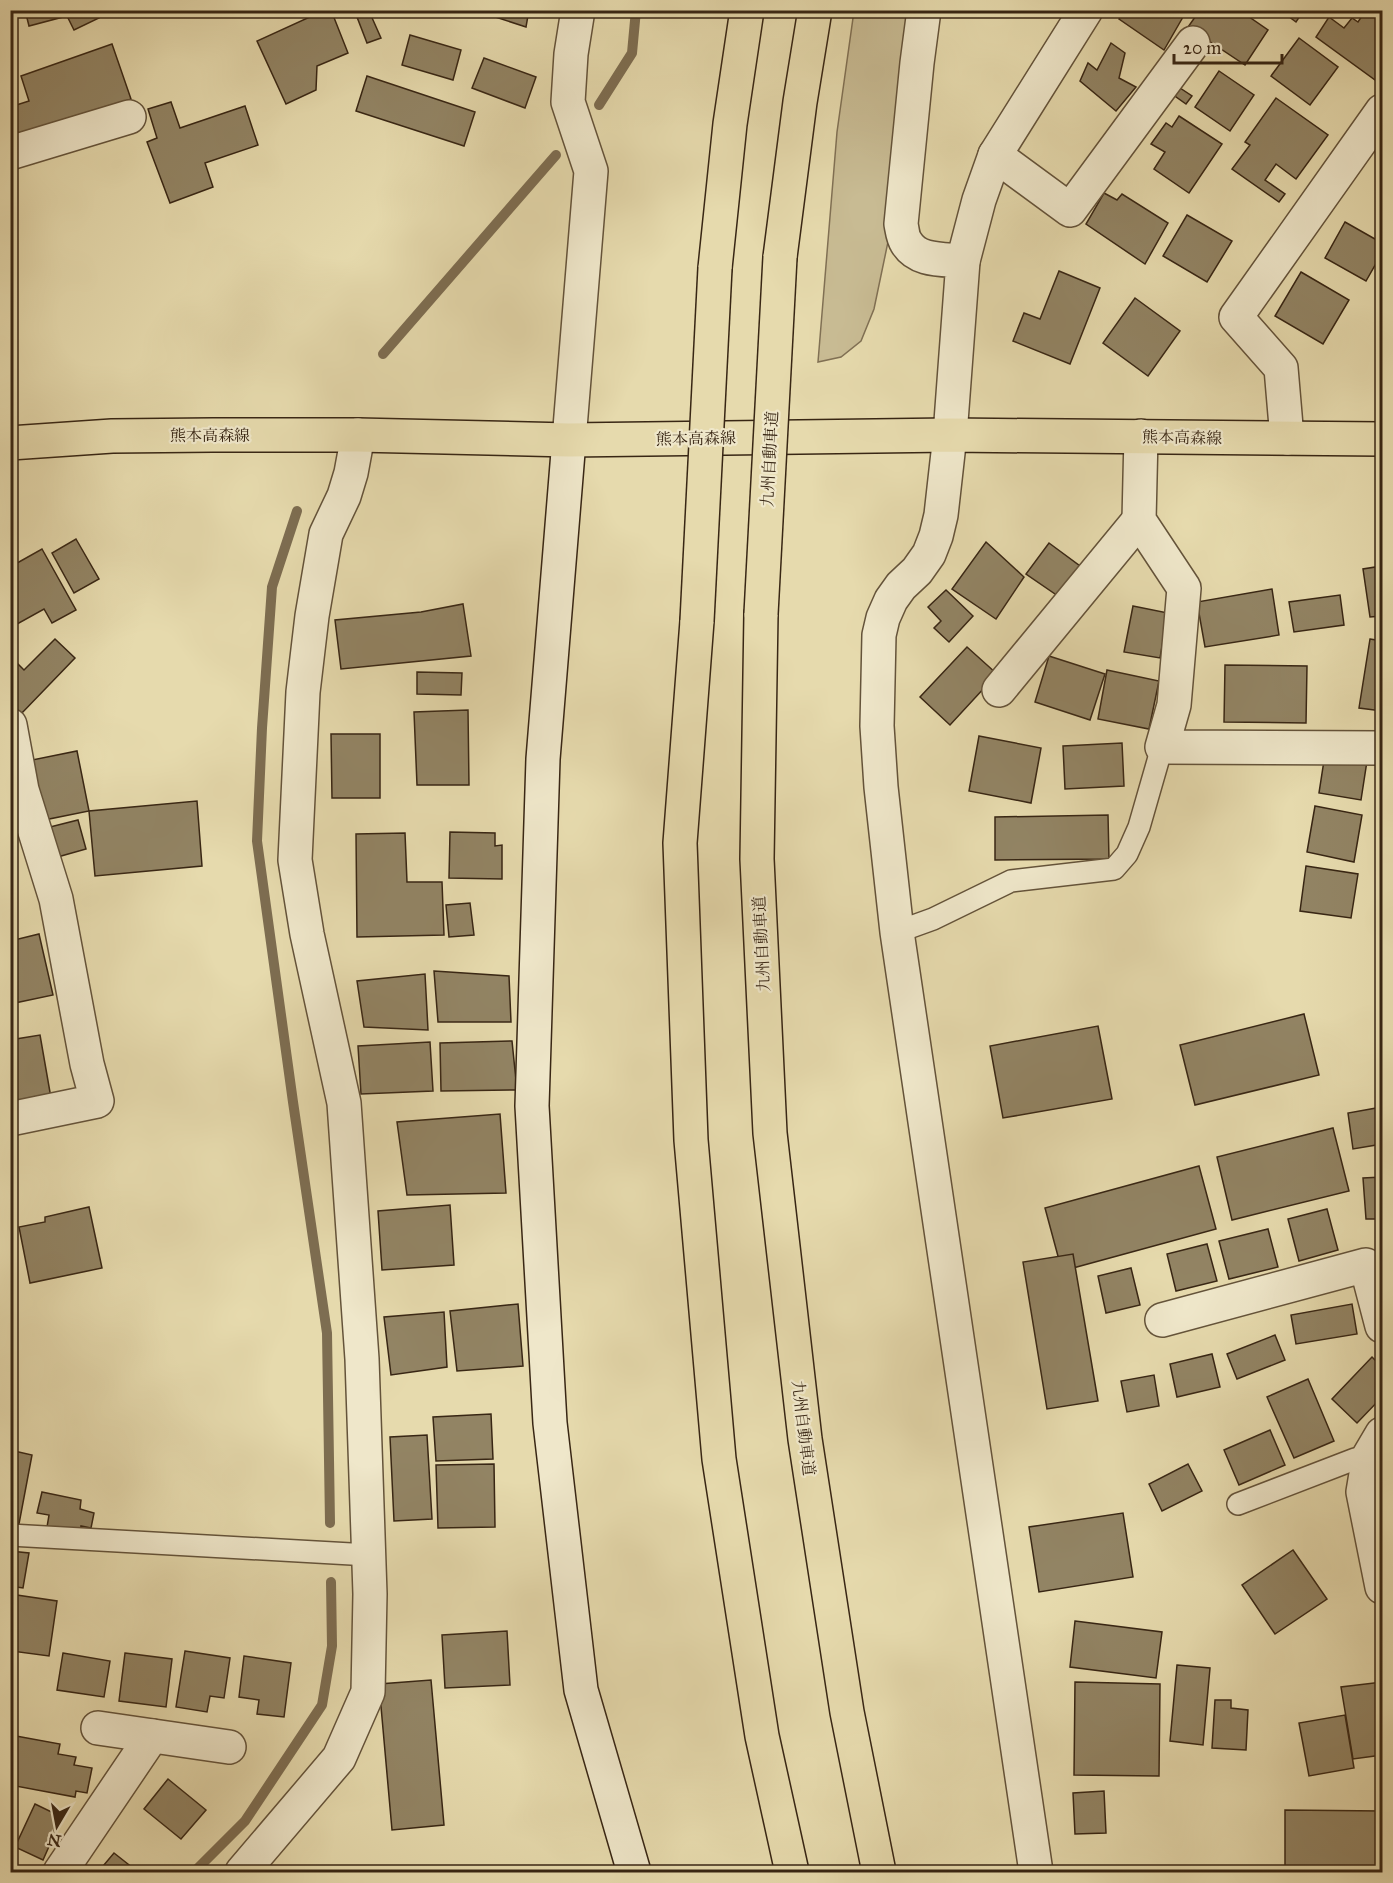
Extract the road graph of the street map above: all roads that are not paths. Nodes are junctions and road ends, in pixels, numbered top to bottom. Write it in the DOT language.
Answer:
graph roads {
  1 [pos="579,10"];
  2 [pos="747,10"];
  3 [pos="815,10"];
  4 [pos="924,10"];
  5 [pos="1086,10"];
  6 [pos="1193,44"];
  7 [pos="1383,111"];
  8 [pos="129,117"];
  9 [pos="10,153"];
  10 [pos="995,155"];
  11 [pos="963,261"];
  12 [pos="358,435"];
  13 [pos="950,435"];
  14 [pos="1141,436"];
  15 [pos="1287,438"];
  16 [pos="1383,439"];
  17 [pos="569,440"];
  18 [pos="10,443"];
  19 [pos="1139,520"];
  20 [pos="999,690"];
  21 [pos="10,725"];
  22 [pos="1162,747"];
  23 [pos="1383,748"];
  24 [pos="897,932"];
  25 [pos="10,1119"];
  26 [pos="1162,1320"];
  27 [pos="1383,1326"];
  28 [pos="1376,1445"];
  29 [pos="1238,1503"];
  30 [pos="10,1534"];
  31 [pos="369,1555"];
  32 [pos="1383,1587"];
  33 [pos="98,1728"];
  34 [pos="152,1736"];
  35 [pos="229,1747"];
  36 [pos="60,1872"];
  37 [pos="242,1872"];
  38 [pos="634,1872"];
  39 [pos="792,1872"];
  40 [pos="879,1872"];
  41 [pos="1036,1872"];
  1 -- 17 [label="street"];
  2 -- 39 [label="main road, bridge"];
  3 -- 40 [label="main road, 九州自動車道, bridge"];
  4 -- 11 [label="street"];
  5 -- 10 [label="street"];
  6 -- 10 [label="street"];
  7 -- 15 [label="street"];
  8 -- 9 [label="street"];
  10 -- 11 [label="street"];
  11 -- 13 [label="street"];
  12 -- 17 [label="main road, 熊本高森線"];
  12 -- 18 [label="main road, 熊本高森線"];
  12 -- 31 [label="street"];
  13 -- 14 [label="main road, 熊本高森線"];
  13 -- 17 [label="main road, 熊本高森線"];
  13 -- 24 [label="street"];
  14 -- 15 [label="main road, 熊本高森線"];
  14 -- 19 [label="street"];
  15 -- 16 [label="main road, 熊本高森線"];
  17 -- 38 [label="street"];
  19 -- 20 [label="street"];
  19 -- 22 [label="street"];
  21 -- 25 [label="street"];
  22 -- 23 [label="street"];
  22 -- 24 [label="lane"];
  24 -- 41 [label="street"];
  26 -- 27 [label="street"];
  28 -- 29 [label="lane"];
  28 -- 32 [label="street"];
  30 -- 31 [label="lane"];
  31 -- 37 [label="street"];
  33 -- 34 [label="street"];
  34 -- 35 [label="street"];
  34 -- 36 [label="street"];
}
